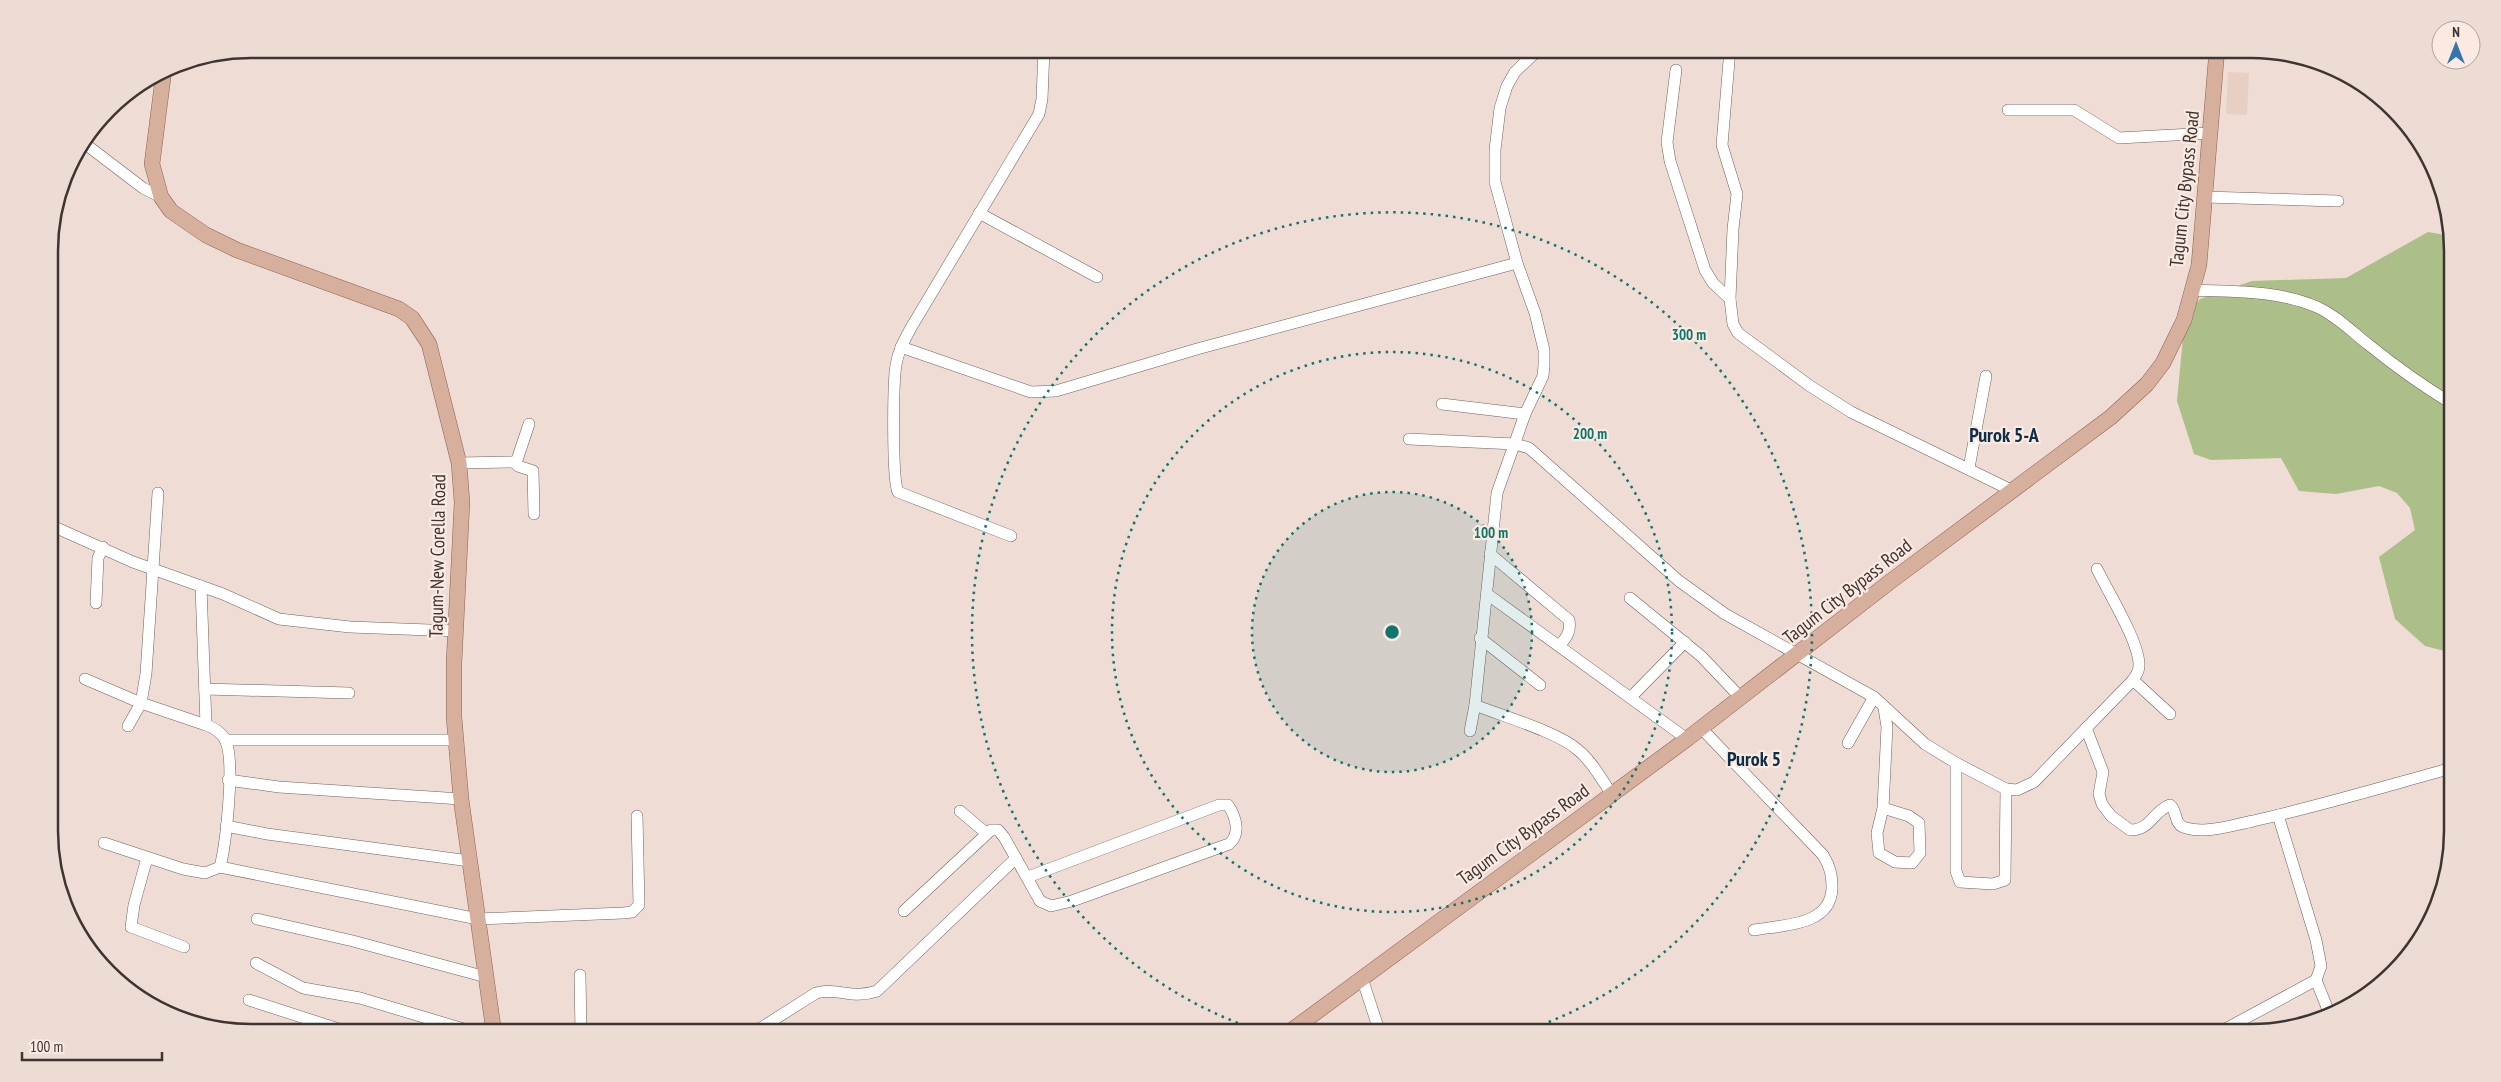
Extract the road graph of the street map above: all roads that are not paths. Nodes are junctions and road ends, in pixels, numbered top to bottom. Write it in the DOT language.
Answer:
graph roads {
  1 [pos="1044,58"];
  2 [pos="1530,58"];
  3 [pos="1729,58"];
  4 [pos="2216,58"];
  5 [pos="1676,70"];
  6 [pos="163,78"];
  7 [pos="2008,110"];
  8 [pos="2210,132"];
  9 [pos="88,146"];
  10 [pos="160,197"];
  11 [pos="2205,197"];
  12 [pos="2338,201"];
  13 [pos="979,213"];
  14 [pos="1517,263"];
  15 [pos="1097,277"];
  16 [pos="2192,290"];
  17 [pos="1730,299"];
  18 [pos="901,347"];
  19 [pos="1986,376"];
  20 [pos="2444,398"];
  21 [pos="1442,404"];
  22 [pos="1525,414"];
  23 [pos="528,424"];
  24 [pos="1409,439"];
  25 [pos="1515,444"];
  26 [pos="514,462"];
  27 [pos="459,463"];
  28 [pos="1969,468"];
  29 [pos="2013,491"];
  30 [pos="158,493"];
  31 [pos="534,514"];
  32 [pos="58,528"];
  33 [pos="1011,536"];
  34 [pos="103,547"];
  35 [pos="1490,554"];
  36 [pos="154,570"];
  37 [pos="2097,570"];
  38 [pos="201,586"];
  39 [pos="1487,594"];
  40 [pos="1630,598"];
  41 [pos="96,603"];
  42 [pos="456,631"];
  43 [pos="1480,638"];
  44 [pos="1685,642"];
  45 [pos="1560,645"];
  46 [pos="1798,654"];
  47 [pos="84,678"];
  48 [pos="2133,680"];
  49 [pos="1540,685"];
  50 [pos="205,689"];
  51 [pos="350,693"];
  52 [pos="1631,697"];
  53 [pos="1740,697"];
  54 [pos="1874,697"];
  55 [pos="141,702"];
  56 [pos="1475,705"];
  57 [pos="1884,708"];
  58 [pos="2170,714"];
  59 [pos="206,725"];
  60 [pos="128,726"];
  61 [pos="1701,728"];
  62 [pos="2086,728"];
  63 [pos="1470,731"];
  64 [pos="1687,739"];
  65 [pos="226,740"];
  66 [pos="456,740"];
  67 [pos="1848,743"];
  68 [pos="1956,763"];
  69 [pos="2444,770"];
  70 [pos="228,780"];
  71 [pos="2006,789"];
  72 [pos="1611,794"];
  73 [pos="461,799"];
  74 [pos="1883,808"];
  75 [pos="960,811"];
  76 [pos="2278,815"];
  77 [pos="637,816"];
  78 [pos="226,826"];
  79 [pos="986,833"];
  80 [pos="104,843"];
  81 [pos="147,858"];
  82 [pos="1016,858"];
  83 [pos="470,861"];
  84 [pos="220,867"];
  85 [pos="1028,877"];
  86 [pos="904,911"];
  87 [pos="256,919"];
  88 [pos="478,919"];
  89 [pos="1754,930"];
  90 [pos="184,947"];
  91 [pos="256,963"];
  92 [pos="580,975"];
  93 [pos="486,977"];
  94 [pos="1362,978"];
  95 [pos="2316,980"];
  96 [pos="249,1000"];
  97 [pos="2327,1009"];
  98 [pos="323,1024"];
  99 [pos="448,1024"];
  100 [pos="493,1024"];
  101 [pos="581,1024"];
  102 [pos="768,1024"];
  103 [pos="1300,1024"];
  104 [pos="1377,1024"];
  105 [pos="2235,1024"];
  1 -- 13 [label="street"];
  2 -- 14 [label="street"];
  3 -- 17 [label="street"];
  4 -- 8 [label="main road, Tagum City Bypass Road"];
  5 -- 17 [label="street"];
  6 -- 10 [label="main road"];
  7 -- 8 [label="street"];
  8 -- 11 [label="main road, Tagum City Bypass Road"];
  9 -- 10 [label="street"];
  10 -- 27 [label="main road, Tagum-New Corella Road"];
  11 -- 12 [label="street"];
  11 -- 16 [label="main road, Tagum City Bypass Road"];
  13 -- 15 [label="street"];
  13 -- 18 [label="street"];
  14 -- 18 [label="street"];
  14 -- 22 [label="street"];
  16 -- 20 [label="street"];
  16 -- 29 [label="main road, Tagum City Bypass Road"];
  17 -- 28 [label="street"];
  18 -- 33 [label="street"];
  19 -- 28 [label="street"];
  21 -- 22 [label="street"];
  22 -- 25 [label="street"];
  23 -- 26 [label="street"];
  24 -- 25 [label="street"];
  25 -- 35 [label="street"];
  25 -- 46 [label="street"];
  26 -- 27 [label="street"];
  26 -- 31 [label="street"];
  27 -- 42 [label="main road, Tagum-New Corella Road"];
  28 -- 29 [label="street"];
  29 -- 46 [label="main road, Tagum City Bypass Road"];
  30 -- 36 [label="street"];
  32 -- 34 [label="street"];
  34 -- 36 [label="street"];
  34 -- 41 [label="street"];
  35 -- 39 [label="street"];
  35 -- 45 [label="street"];
  36 -- 38 [label="street"];
  36 -- 55 [label="street"];
  37 -- 48 [label="street"];
  38 -- 42 [label="street"];
  38 -- 50 [label="street"];
  39 -- 43 [label="street"];
  39 -- 45 [label="street"];
  40 -- 44 [label="street"];
  42 -- 66 [label="main road, Tagum-New Corella Road"];
  43 -- 49 [label="street"];
  43 -- 56 [label="street"];
  44 -- 52 [label="street"];
  44 -- 53 [label="street"];
  45 -- 52 [label="street"];
  46 -- 53 [label="main road, Tagum City Bypass Road"];
  46 -- 54 [label="street"];
  47 -- 55 [label="street"];
  48 -- 58 [label="street"];
  48 -- 62 [label="street"];
  50 -- 51 [label="street"];
  50 -- 59 [label="street"];
  52 -- 64 [label="street"];
  53 -- 61 [label="main road, Tagum City Bypass Road"];
  54 -- 57 [label="street"];
  54 -- 67 [label="street"];
  55 -- 59 [label="street"];
  55 -- 60 [label="street"];
  56 -- 63 [label="street"];
  56 -- 72 [label="street"];
  57 -- 68 [label="street"];
  57 -- 74 [label="street"];
  59 -- 65 [label="street"];
  61 -- 64 [label="main road, Tagum City Bypass Road"];
  61 -- 89 [label="street"];
  62 -- 71 [label="street"];
  62 -- 76 [label="street"];
  64 -- 72 [label="main road, Tagum City Bypass Road"];
  65 -- 66 [label="street"];
  65 -- 70 [label="street"];
  66 -- 73 [label="main road, Tagum-New Corella Road"];
  68 -- 71 [label="street"];
  68 -- 71 [label="street"];
  69 -- 76 [label="street"];
  70 -- 73 [label="street"];
  70 -- 78 [label="street"];
  72 -- 94 [label="main road, Tagum City Bypass Road"];
  73 -- 83 [label="main road, Tagum-New Corella Road"];
  74 -- 74 [label="street"];
  75 -- 79 [label="street"];
  76 -- 95 [label="street"];
  77 -- 88 [label="street"];
  78 -- 83 [label="street"];
  78 -- 84 [label="street"];
  79 -- 82 [label="street"];
  79 -- 86 [label="street"];
  80 -- 81 [label="street"];
  81 -- 84 [label="street"];
  81 -- 90 [label="street"];
  82 -- 85 [label="street"];
  82 -- 102 [label="street"];
  83 -- 88 [label="main road, Tagum-New Corella Road"];
  84 -- 88 [label="street"];
  85 -- 85 [label="street"];
  87 -- 93 [label="street"];
  88 -- 93 [label="main road, Tagum-New Corella Road"];
  91 -- 99 [label="street"];
  92 -- 101 [label="street"];
  93 -- 100 [label="main road, Tagum-New Corella Road"];
  94 -- 103 [label="main road, Tagum City Bypass Road"];
  94 -- 104 [label="street"];
  95 -- 97 [label="street"];
  95 -- 105 [label="street"];
  96 -- 98 [label="street"];
}
